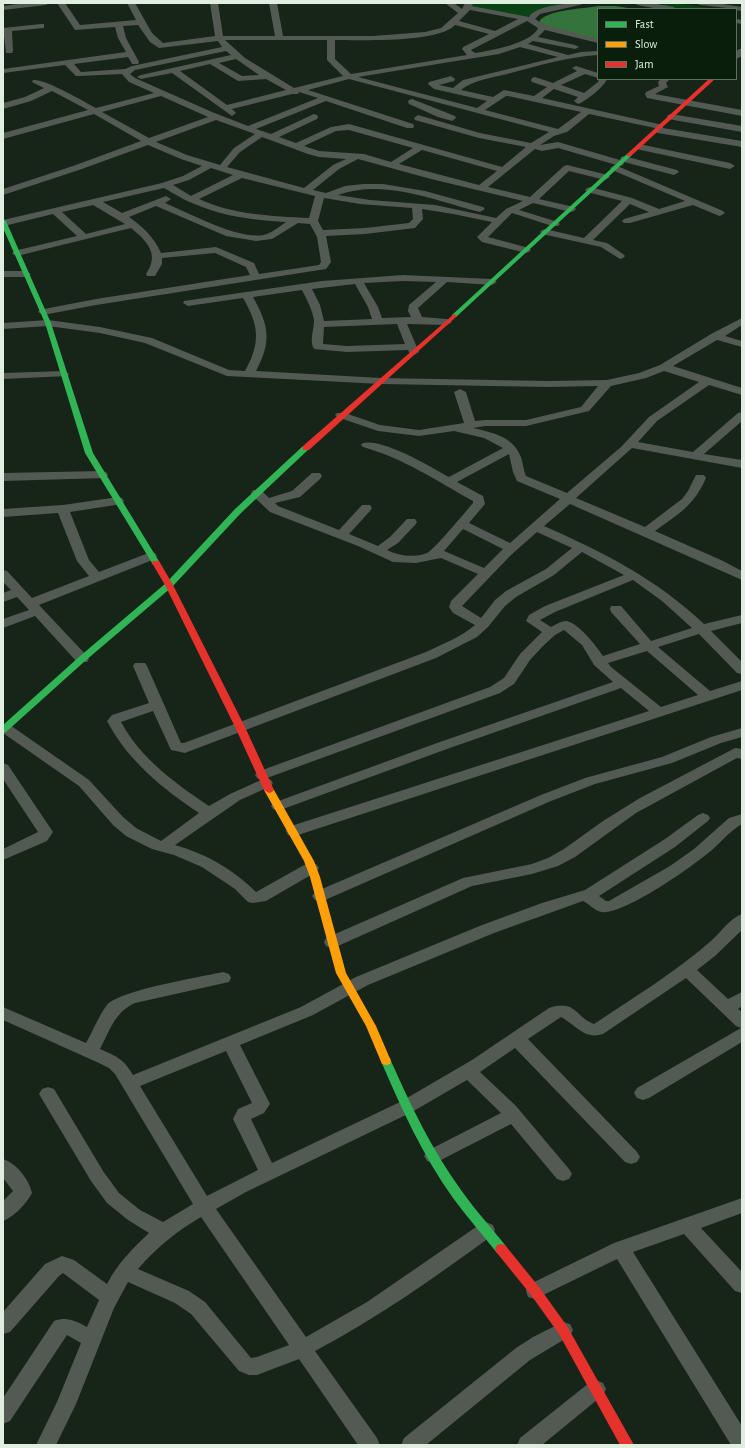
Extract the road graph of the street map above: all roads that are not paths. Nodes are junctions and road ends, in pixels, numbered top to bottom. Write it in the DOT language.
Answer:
graph roads {
  1 [pos="38,3"];
  2 [pos="46,3"];
  3 [pos="61,3"];
  4 [pos="132,3"];
  5 [pos="214,3"];
  6 [pos="273,3"];
  7 [pos="449,3"];
  8 [pos="580,3"];
  9 [pos="640,3"];
  10 [pos="700,3"];
  11 [pos="468,5"];
  12 [pos="3,8"];
  13 [pos="666,8"];
  14 [pos="735,8"];
  15 [pos="491,12"];
  16 [pos="462,13"];
  17 [pos="508,15"];
  18 [pos="528,19"];
  19 [pos="140,22"];
  20 [pos="454,22"];
  21 [pos="118,24"];
  22 [pos="41,26"];
  23 [pos="468,26"];
  24 [pos="542,27"];
  25 [pos="6,30"];
  26 [pos="482,30"];
  27 [pos="496,34"];
  28 [pos="220,38"];
  29 [pos="279,38"];
  30 [pos="331,38"];
  31 [pos="531,38"];
  32 [pos="597,41"];
  33 [pos="597,41"];
  34 [pos="520,44"];
  35 [pos="228,48"];
  36 [pos="9,51"];
  37 [pos="490,53"];
  38 [pos="572,53"];
  39 [pos="597,53"];
  40 [pos="130,54"];
  41 [pos="238,56"];
  42 [pos="473,56"];
  43 [pos="554,56"];
  44 [pos="597,60"];
  45 [pos="212,62"];
  46 [pos="68,63"];
  47 [pos="138,66"];
  48 [pos="514,69"];
  49 [pos="127,70"];
  50 [pos="172,70"];
  51 [pos="3,71"];
  52 [pos="584,71"];
  53 [pos="269,76"];
  54 [pos="597,76"];
  55 [pos="142,77"];
  56 [pos="349,77"];
  57 [pos="450,79"];
  58 [pos="535,80"];
  59 [pos="603,80"];
  60 [pos="665,80"];
  61 [pos="711,80"];
  62 [pos="36,82"];
  63 [pos="330,83"];
  64 [pos="344,86"];
  65 [pos="553,86"];
  66 [pos="52,88"];
  67 [pos="298,91"];
  68 [pos="454,91"];
  69 [pos="162,93"];
  70 [pos="380,94"];
  71 [pos="585,96"];
  72 [pos="326,98"];
  73 [pos="536,99"];
  74 [pos="495,100"];
  75 [pos="686,103"];
  76 [pos="3,106"];
  77 [pos="570,107"];
  78 [pos="226,108"];
  79 [pos="294,110"];
  80 [pos="478,111"];
  81 [pos="587,111"];
  82 [pos="96,112"];
  83 [pos="742,113"];
  84 [pos="215,117"];
  85 [pos="671,117"];
  86 [pos="240,118"];
  87 [pos="418,118"];
  88 [pos="458,120"];
  89 [pos="410,126"];
  90 [pos="355,128"];
  91 [pos="659,128"];
  92 [pos="247,129"];
  93 [pos="742,129"];
  94 [pos="560,132"];
  95 [pos="260,134"];
  96 [pos="3,136"];
  97 [pos="270,138"];
  98 [pos="147,141"];
  99 [pos="741,143"];
  100 [pos="533,146"];
  101 [pos="296,147"];
  102 [pos="420,147"];
  103 [pos="639,147"];
  104 [pos="411,152"];
  105 [pos="731,155"];
  106 [pos="358,156"];
  107 [pos="692,158"];
  108 [pos="210,164"];
  109 [pos="620,164"];
  110 [pos="392,165"];
  111 [pos="730,166"];
  112 [pos="222,168"];
  113 [pos="504,170"];
  114 [pos="674,172"];
  115 [pos="242,174"];
  116 [pos="605,177"];
  117 [pos="165,185"];
  118 [pos="654,185"];
  119 [pos="481,188"];
  120 [pos="590,190"];
  121 [pos="178,191"];
  122 [pos="306,191"];
  123 [pos="3,192"];
  124 [pos="324,195"];
  125 [pos="192,199"];
  126 [pos="532,200"];
  127 [pos="629,200"];
  128 [pos="95,202"];
  129 [pos="693,202"];
  130 [pos="157,204"];
  131 [pos="417,206"];
  132 [pos="571,209"];
  133 [pos="511,210"];
  134 [pos="55,212"];
  135 [pos="658,212"];
  136 [pos="720,214"];
  137 [pos="121,217"];
  138 [pos="500,218"];
  139 [pos="296,220"];
  140 [pos="628,220"];
  141 [pos="313,221"];
  142 [pos="3,222"];
  143 [pos="555,224"];
  144 [pos="132,225"];
  145 [pos="545,232"];
  146 [pos="320,233"];
  147 [pos="84,237"];
  148 [pos="586,241"];
  149 [pos="526,250"];
  150 [pos="17,252"];
  151 [pos="157,256"];
  152 [pos="620,256"];
  153 [pos="3,274"];
  154 [pos="26,274"];
  155 [pos="151,274"];
  156 [pos="256,278"];
  157 [pos="445,279"];
  158 [pos="358,281"];
  159 [pos="492,282"];
  160 [pos="306,288"];
  161 [pos="247,296"];
  162 [pos="188,304"];
  163 [pos="43,312"];
  164 [pos="418,320"];
  165 [pos="401,321"];
  166 [pos="742,321"];
  167 [pos="378,322"];
  168 [pos="447,322"];
  169 [pos="48,323"];
  170 [pos="319,324"];
  171 [pos="3,326"];
  172 [pos="715,336"];
  173 [pos="742,344"];
  174 [pos="413,350"];
  175 [pos="664,367"];
  176 [pos="64,374"];
  177 [pos="249,374"];
  178 [pos="3,376"];
  179 [pos="381,381"];
  180 [pos="708,381"];
  181 [pos="607,383"];
  182 [pos="460,392"];
  183 [pos="742,392"];
  184 [pos="341,415"];
  185 [pos="742,415"];
  186 [pos="470,425"];
  187 [pos="455,428"];
  188 [pos="629,444"];
  189 [pos="367,446"];
  190 [pos="511,448"];
  191 [pos="695,456"];
  192 [pos="742,464"];
  193 [pos="102,475"];
  194 [pos="316,476"];
  195 [pos="3,477"];
  196 [pos="700,478"];
  197 [pos="449,482"];
  198 [pos="257,493"];
  199 [pos="567,499"];
  200 [pos="118,501"];
  201 [pos="266,502"];
  202 [pos="366,508"];
  203 [pos="63,509"];
  204 [pos="3,513"];
  205 [pos="411,522"];
  206 [pos="461,524"];
  207 [pos="536,527"];
  208 [pos="646,532"];
  209 [pos="340,535"];
  210 [pos="581,547"];
  211 [pos="512,548"];
  212 [pos="378,551"];
  213 [pos="151,556"];
  214 [pos="432,556"];
  215 [pos="486,573"];
  216 [pos="3,574"];
  217 [pos="634,575"];
  218 [pos="742,576"];
  219 [pos="96,577"];
  220 [pos="169,585"];
  221 [pos="20,591"];
  222 [pos="3,598"];
  223 [pos="34,607"];
  224 [pos="616,609"];
  225 [pos="742,619"];
  226 [pos="3,624"];
  227 [pos="484,624"];
  228 [pos="701,630"];
  229 [pos="550,632"];
  230 [pos="649,646"];
  231 [pos="82,659"];
  232 [pos="599,662"];
  233 [pos="140,666"];
  234 [pos="742,670"];
  235 [pos="623,683"];
  236 [pos="742,685"];
  237 [pos="708,696"];
  238 [pos="157,705"];
  239 [pos="658,711"];
  240 [pos="240,727"];
  241 [pos="4,728"];
  242 [pos="742,732"];
  243 [pos="742,754"];
  244 [pos="3,768"];
  245 [pos="264,779"];
  246 [pos="278,806"];
  247 [pos="209,813"];
  248 [pos="703,818"];
  249 [pos="742,819"];
  250 [pos="293,831"];
  251 [pos="162,847"];
  252 [pos="3,855"];
  253 [pos="311,868"];
  254 [pos="320,896"];
  255 [pos="587,896"];
  256 [pos="742,920"];
  257 [pos="332,942"];
  258 [pos="687,970"];
  259 [pos="223,978"];
  260 [pos="349,988"];
  261 [pos="742,998"];
  262 [pos="727,1008"];
  263 [pos="3,1013"];
  264 [pos="742,1022"];
  265 [pos="742,1034"];
  266 [pos="517,1039"];
  267 [pos="230,1043"];
  268 [pos="90,1051"];
  269 [pos="468,1070"];
  270 [pos="130,1083"];
  271 [pos="48,1094"];
  272 [pos="643,1094"];
  273 [pos="406,1107"];
  274 [pos="513,1115"];
  275 [pos="433,1156"];
  276 [pos="631,1157"];
  277 [pos="3,1166"];
  278 [pos="268,1173"];
  279 [pos="563,1174"];
  280 [pos="742,1205"];
  281 [pos="204,1207"];
  282 [pos="3,1213"];
  283 [pos="687,1225"];
  284 [pos="486,1230"];
  285 [pos="163,1232"];
  286 [pos="621,1249"];
  287 [pos="124,1272"];
  288 [pos="742,1285"];
  289 [pos="535,1291"];
  290 [pos="110,1297"];
  291 [pos="3,1326"];
  292 [pos="563,1330"];
  293 [pos="92,1339"];
  294 [pos="302,1348"];
  295 [pos="596,1389"];
  296 [pos="3,1415"];
  297 [pos="742,1444"];
  298 [pos="46,1445"];
  299 [pos="370,1445"];
  300 [pos="411,1445"];
  301 [pos="527,1445"];
  302 [pos="627,1445"];
  1 -- 2 [label="street"];
  1 -- 12 [label="street"];
  3 -- 21 [label="street"];
  4 -- 19 [label="street"];
  5 -- 28 [label="street"];
  6 -- 29 [label="street"];
  7 -- 16 [label="street"];
  8 -- 18 [label="street"];
  9 -- 13 [label="street"];
  10 -- 14 [label="street"];
  11 -- 15 [label="street"];
  11 -- 16 [label="street"];
  15 -- 17 [label="street"];
  15 -- 23 [label="street"];
  16 -- 20 [label="street"];
  17 -- 18 [label="street"];
  17 -- 26 [label="street"];
  18 -- 24 [label="street"];
  18 -- 27 [label="street"];
  19 -- 21 [label="street"];
  19 -- 28 [label="street"];
  20 -- 23 [label="street"];
  20 -- 30 [label="street"];
  21 -- 40 [label="street"];
  22 -- 25 [label="street"];
  23 -- 26 [label="street"];
  24 -- 31 [label="street"];
  24 -- 32 [label="street"];
  25 -- 36 [label="street"];
  26 -- 27 [label="street"];
  27 -- 42 [label="street"];
  28 -- 29 [label="street"];
  28 -- 35 [label="street"];
  29 -- 30 [label="street"];
  30 -- 56 [label="street"];
  31 -- 34 [label="street"];
  31 -- 38 [label="street"];
  33 -- 38 [label="street"];
  34 -- 37 [label="street"];
  34 -- 43 [label="street"];
  35 -- 41 [label="street"];
  35 -- 47 [label="street"];
  37 -- 42 [label="street"];
  37 -- 48 [label="street"];
  38 -- 39 [label="street"];
  38 -- 43 [label="street"];
  38 -- 43 [label="street"];
  38 -- 44 [label="street"];
  40 -- 46 [label="street"];
  40 -- 47 [label="street"];
  41 -- 45 [label="street"];
  41 -- 53 [label="street"];
  42 -- 56 [label="street"];
  43 -- 48 [label="street"];
  43 -- 52 [label="street"];
  45 -- 50 [label="street"];
  45 -- 53 [label="street"];
  46 -- 49 [label="street"];
  46 -- 51 [label="street"];
  47 -- 49 [label="street"];
  48 -- 68 [label="street"];
  49 -- 69 [label="street"];
  50 -- 55 [label="street"];
  50 -- 78 [label="street"];
  52 -- 54 [label="street"];
  52 -- 65 [label="street"];
  53 -- 67 [label="street"];
  56 -- 63 [label="street"];
  56 -- 80 [label="street"];
  57 -- 68 [label="street"];
  58 -- 65 [label="street"];
  59 -- 71 [label="street"];
  60 -- 75 [label="street"];
  61 -- 75 [label="street"];
  62 -- 66 [label="street"];
  63 -- 64 [label="street"];
  63 -- 67 [label="street"];
  65 -- 71 [label="street"];
  65 -- 73 [label="street"];
  66 -- 76 [label="street"];
  66 -- 82 [label="street"];
  67 -- 72 [label="street"];
  67 -- 78 [label="street"];
  68 -- 74 [label="street"];
  69 -- 82 [label="street"];
  69 -- 84 [label="street"];
  70 -- 88 [label="street"];
  71 -- 77 [label="street"];
  72 -- 79 [label="street"];
  72 -- 89 [label="street"];
  73 -- 74 [label="street"];
  73 -- 77 [label="street"];
  74 -- 80 [label="street"];
  75 -- 83 [label="street"];
  75 -- 85 [label="street"];
  77 -- 81 [label="street"];
  78 -- 86 [label="street"];
  79 -- 92 [label="street"];
  79 -- 97 [label="street"];
  80 -- 94 [label="street"];
  81 -- 91 [label="street"];
  81 -- 94 [label="street"];
  82 -- 96 [label="street"];
  82 -- 98 [label="street"];
  84 -- 92 [label="street"];
  84 -- 98 [label="street"];
  85 -- 91 [label="street"];
  85 -- 93 [label="street"];
  87 -- 100 [label="street"];
  90 -- 101 [label="street"];
  90 -- 102 [label="street"];
  90 -- 104 [label="street"];
  91 -- 99 [label="street"];
  91 -- 103 [label="street"];
  92 -- 95 [label="street"];
  94 -- 100 [label="street"];
  95 -- 97 [label="street"];
  95 -- 112 [label="street"];
  97 -- 101 [label="street"];
  98 -- 108 [label="street"];
  98 -- 123 [label="street"];
  99 -- 105 [label="street"];
  100 -- 109 [label="street"];
  100 -- 113 [label="street"];
  101 -- 106 [label="street"];
  102 -- 104 [label="street"];
  102 -- 113 [label="street"];
  103 -- 107 [label="street"];
  103 -- 109 [label="street"];
  104 -- 110 [label="street"];
  106 -- 110 [label="street"];
  106 -- 122 [label="street"];
  107 -- 111 [label="street"];
  107 -- 114 [label="street"];
  108 -- 112 [label="street"];
  108 -- 117 [label="street"];
  109 -- 114 [label="street"];
  109 -- 116 [label="street"];
  109 -- 118 [label="street"];
  110 -- 119 [label="street"];
  112 -- 115 [label="street"];
  113 -- 119 [label="street"];
  114 -- 118 [label="street"];
  115 -- 122 [label="street"];
  115 -- 125 [label="street"];
  116 -- 120 [label="street"];
  116 -- 126 [label="street"];
  117 -- 121 [label="street"];
  117 -- 128 [label="street"];
  118 -- 129 [label="street"];
  119 -- 126 [label="street"];
  120 -- 127 [label="street"];
  120 -- 132 [label="street"];
  121 -- 125 [label="street"];
  121 -- 130 [label="street"];
  122 -- 124 [label="street"];
  124 -- 131 [label="street"];
  124 -- 138 [label="street"];
  124 -- 141 [label="street"];
  125 -- 139 [label="street"];
  126 -- 132 [label="street"];
  126 -- 133 [label="street"];
  127 -- 135 [label="street"];
  127 -- 148 [label="street"];
  128 -- 134 [label="street"];
  128 -- 137 [label="street"];
  129 -- 135 [label="street"];
  129 -- 136 [label="street"];
  130 -- 137 [label="street"];
  130 -- 139 [label="street"];
  131 -- 138 [label="street"];
  131 -- 146 [label="street"];
  132 -- 143 [label="street"];
  133 -- 138 [label="street"];
  133 -- 143 [label="street"];
  134 -- 142 [label="street"];
  134 -- 147 [label="street"];
  135 -- 140 [label="street"];
  137 -- 144 [label="street"];
  138 -- 149 [label="street"];
  139 -- 141 [label="street"];
  141 -- 146 [label="street"];
  142 -- 150 [label="street"];
  143 -- 145 [label="street"];
  144 -- 147 [label="street"];
  144 -- 151 [label="street"];
  145 -- 148 [label="street"];
  145 -- 149 [label="street"];
  146 -- 156 [label="street"];
  147 -- 150 [label="street"];
  148 -- 152 [label="street"];
  149 -- 159 [label="street"];
  150 -- 154 [label="street"];
  151 -- 155 [label="street"];
  151 -- 156 [label="street"];
  153 -- 154 [label="street"];
  154 -- 163 [label="street"];
  156 -- 163 [label="street"];
  157 -- 158 [label="street"];
  157 -- 159 [label="street"];
  157 -- 164 [label="street"];
  158 -- 160 [label="street"];
  158 -- 167 [label="street"];
  159 -- 168 [label="street"];
  160 -- 161 [label="street"];
  160 -- 170 [label="street"];
  161 -- 162 [label="street"];
  161 -- 177 [label="street"];
  163 -- 169 [label="street"];
  164 -- 165 [label="street"];
  164 -- 168 [label="street"];
  165 -- 167 [label="street"];
  165 -- 174 [label="street"];
  166 -- 172 [label="street"];
  167 -- 170 [label="street"];
  168 -- 174 [label="street"];
  169 -- 171 [label="street"];
  169 -- 176 [label="street"];
  169 -- 177 [label="street"];
  170 -- 174 [label="street"];
  172 -- 173 [label="street"];
  172 -- 175 [label="street"];
  174 -- 179 [label="street"];
  175 -- 180 [label="street"];
  175 -- 181 [label="street"];
  176 -- 178 [label="street"];
  176 -- 193 [label="street"];
  177 -- 179 [label="street"];
  179 -- 181 [label="street"];
  179 -- 184 [label="street"];
  180 -- 183 [label="street"];
  180 -- 188 [label="street"];
  181 -- 186 [label="street"];
  182 -- 186 [label="street"];
  184 -- 187 [label="street"];
  184 -- 198 [label="street"];
  185 -- 191 [label="street"];
  186 -- 187 [label="street"];
  187 -- 190 [label="street"];
  188 -- 191 [label="street"];
  188 -- 199 [label="street"];
  189 -- 197 [label="street"];
  190 -- 197 [label="street"];
  190 -- 199 [label="street"];
  191 -- 192 [label="street"];
  193 -- 195 [label="street"];
  193 -- 200 [label="street"];
  194 -- 201 [label="street"];
  196 -- 208 [label="street"];
  197 -- 206 [label="street"];
  198 -- 201 [label="street"];
  198 -- 220 [label="street"];
  199 -- 207 [label="street"];
  199 -- 208 [label="street"];
  200 -- 203 [label="street"];
  200 -- 213 [label="street"];
  201 -- 209 [label="street"];
  202 -- 209 [label="street"];
  203 -- 204 [label="street"];
  203 -- 219 [label="street"];
  205 -- 212 [label="street"];
  206 -- 211 [label="street"];
  206 -- 214 [label="street"];
  207 -- 210 [label="street"];
  207 -- 211 [label="street"];
  208 -- 218 [label="street"];
  209 -- 212 [label="street"];
  210 -- 217 [label="street"];
  210 -- 227 [label="street"];
  211 -- 215 [label="street"];
  212 -- 214 [label="street"];
  213 -- 219 [label="street"];
  213 -- 220 [label="street"];
  214 -- 215 [label="street"];
  215 -- 227 [label="street"];
  216 -- 221 [label="street"];
  217 -- 228 [label="street"];
  217 -- 229 [label="street"];
  219 -- 223 [label="street"];
  220 -- 231 [label="street"];
  220 -- 240 [label="street"];
  221 -- 222 [label="street"];
  221 -- 223 [label="street"];
  223 -- 226 [label="street"];
  223 -- 231 [label="street"];
  224 -- 230 [label="street"];
  225 -- 228 [label="street"];
  227 -- 240 [label="street"];
  228 -- 230 [label="street"];
  228 -- 234 [label="street"];
  229 -- 232 [label="street"];
  229 -- 245 [label="street"];
  230 -- 232 [label="street"];
  230 -- 237 [label="street"];
  231 -- 241 [label="street"];
  232 -- 235 [label="street"];
  233 -- 238 [label="street"];
  235 -- 239 [label="street"];
  235 -- 246 [label="street"];
  236 -- 237 [label="street"];
  237 -- 239 [label="street"];
  238 -- 240 [label="street"];
  238 -- 247 [label="street"];
  239 -- 250 [label="street"];
  240 -- 245 [label="street"];
  241 -- 251 [label="street"];
  242 -- 254 [label="street"];
  243 -- 257 [label="street"];
  244 -- 252 [label="street"];
  245 -- 246 [label="street"];
  245 -- 247 [label="street"];
  246 -- 250 [label="street"];
  247 -- 251 [label="street"];
  248 -- 255 [label="street"];
  249 -- 255 [label="street"];
  250 -- 253 [label="street"];
  251 -- 253 [label="street"];
  253 -- 254 [label="street"];
  254 -- 257 [label="street"];
  255 -- 260 [label="street"];
  256 -- 258 [label="street"];
  257 -- 260 [label="street"];
  258 -- 262 [label="street"];
  258 -- 266 [label="street"];
  259 -- 268 [label="street"];
  260 -- 267 [label="street"];
  260 -- 273 [label="street"];
  261 -- 262 [label="street"];
  262 -- 264 [label="street"];
  263 -- 268 [label="street"];
  265 -- 272 [label="street"];
  266 -- 269 [label="street"];
  266 -- 276 [label="street"];
  267 -- 270 [label="street"];
  267 -- 278 [label="street"];
  268 -- 270 [label="street"];
  269 -- 273 [label="street"];
  269 -- 274 [label="street"];
  270 -- 281 [label="street"];
  271 -- 285 [label="street"];
  273 -- 275 [label="street"];
  273 -- 278 [label="street"];
  274 -- 275 [label="street"];
  274 -- 279 [label="street"];
  275 -- 284 [label="street"];
  277 -- 282 [label="street"];
  278 -- 281 [label="street"];
  280 -- 283 [label="street"];
  281 -- 285 [label="street"];
  281 -- 294 [label="street"];
  283 -- 286 [label="street"];
  283 -- 288 [label="street"];
  284 -- 289 [label="street"];
  284 -- 294 [label="street"];
  285 -- 287 [label="street"];
  286 -- 289 [label="street"];
  286 -- 297 [label="street"];
  287 -- 290 [label="street"];
  287 -- 294 [label="street"];
  289 -- 292 [label="street"];
  290 -- 291 [label="street"];
  290 -- 293 [label="street"];
  292 -- 295 [label="street"];
  292 -- 300 [label="street"];
  293 -- 296 [label="street"];
  293 -- 298 [label="street"];
  294 -- 299 [label="street"];
  295 -- 301 [label="street"];
  295 -- 302 [label="street"];
}
